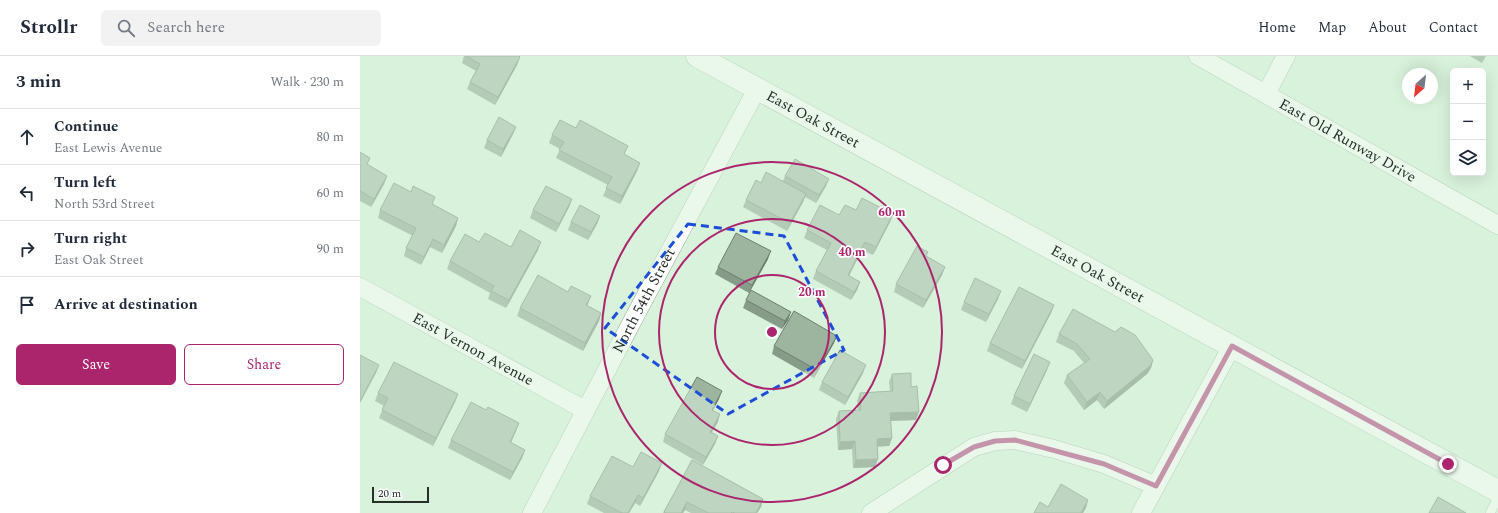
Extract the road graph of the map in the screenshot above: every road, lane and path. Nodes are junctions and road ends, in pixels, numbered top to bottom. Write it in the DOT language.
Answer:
graph roads {
  1 [pos="697,56"];
  2 [pos="1198,56"];
  3 [pos="1286,56"];
  4 [pos="758,89"];
  5 [pos="1266,94"];
  6 [pos="1498,225"];
  7 [pos="360,287"];
  8 [pos="1232,346"];
  9 [pos="585,410"];
  10 [pos="1156,486"];
  11 [pos="1498,491"];
  12 [pos="1498,498"];
  13 [pos="532,513"];
  14 [pos="871,513"];
  15 [pos="1142,513"];
  16 [pos="1490,513"];
  1 -- 4 [label="street, East Oak Street"];
  2 -- 5 [label="street, East Old Runway Drive"];
  3 -- 5 [label="street"];
  4 -- 8 [label="street, East Oak Street"];
  4 -- 9 [label="street, North 54th Street"];
  5 -- 6 [label="street, East Old Runway Drive"];
  7 -- 9 [label="street, East Vernon Avenue"];
  8 -- 10 [label="street"];
  8 -- 11 [label="street, East Oak Street"];
  9 -- 13 [label="street, North 54th Street"];
  10 -- 14 [label="street"];
  10 -- 15 [label="street"];
  12 -- 16 [label="lane"];
}
